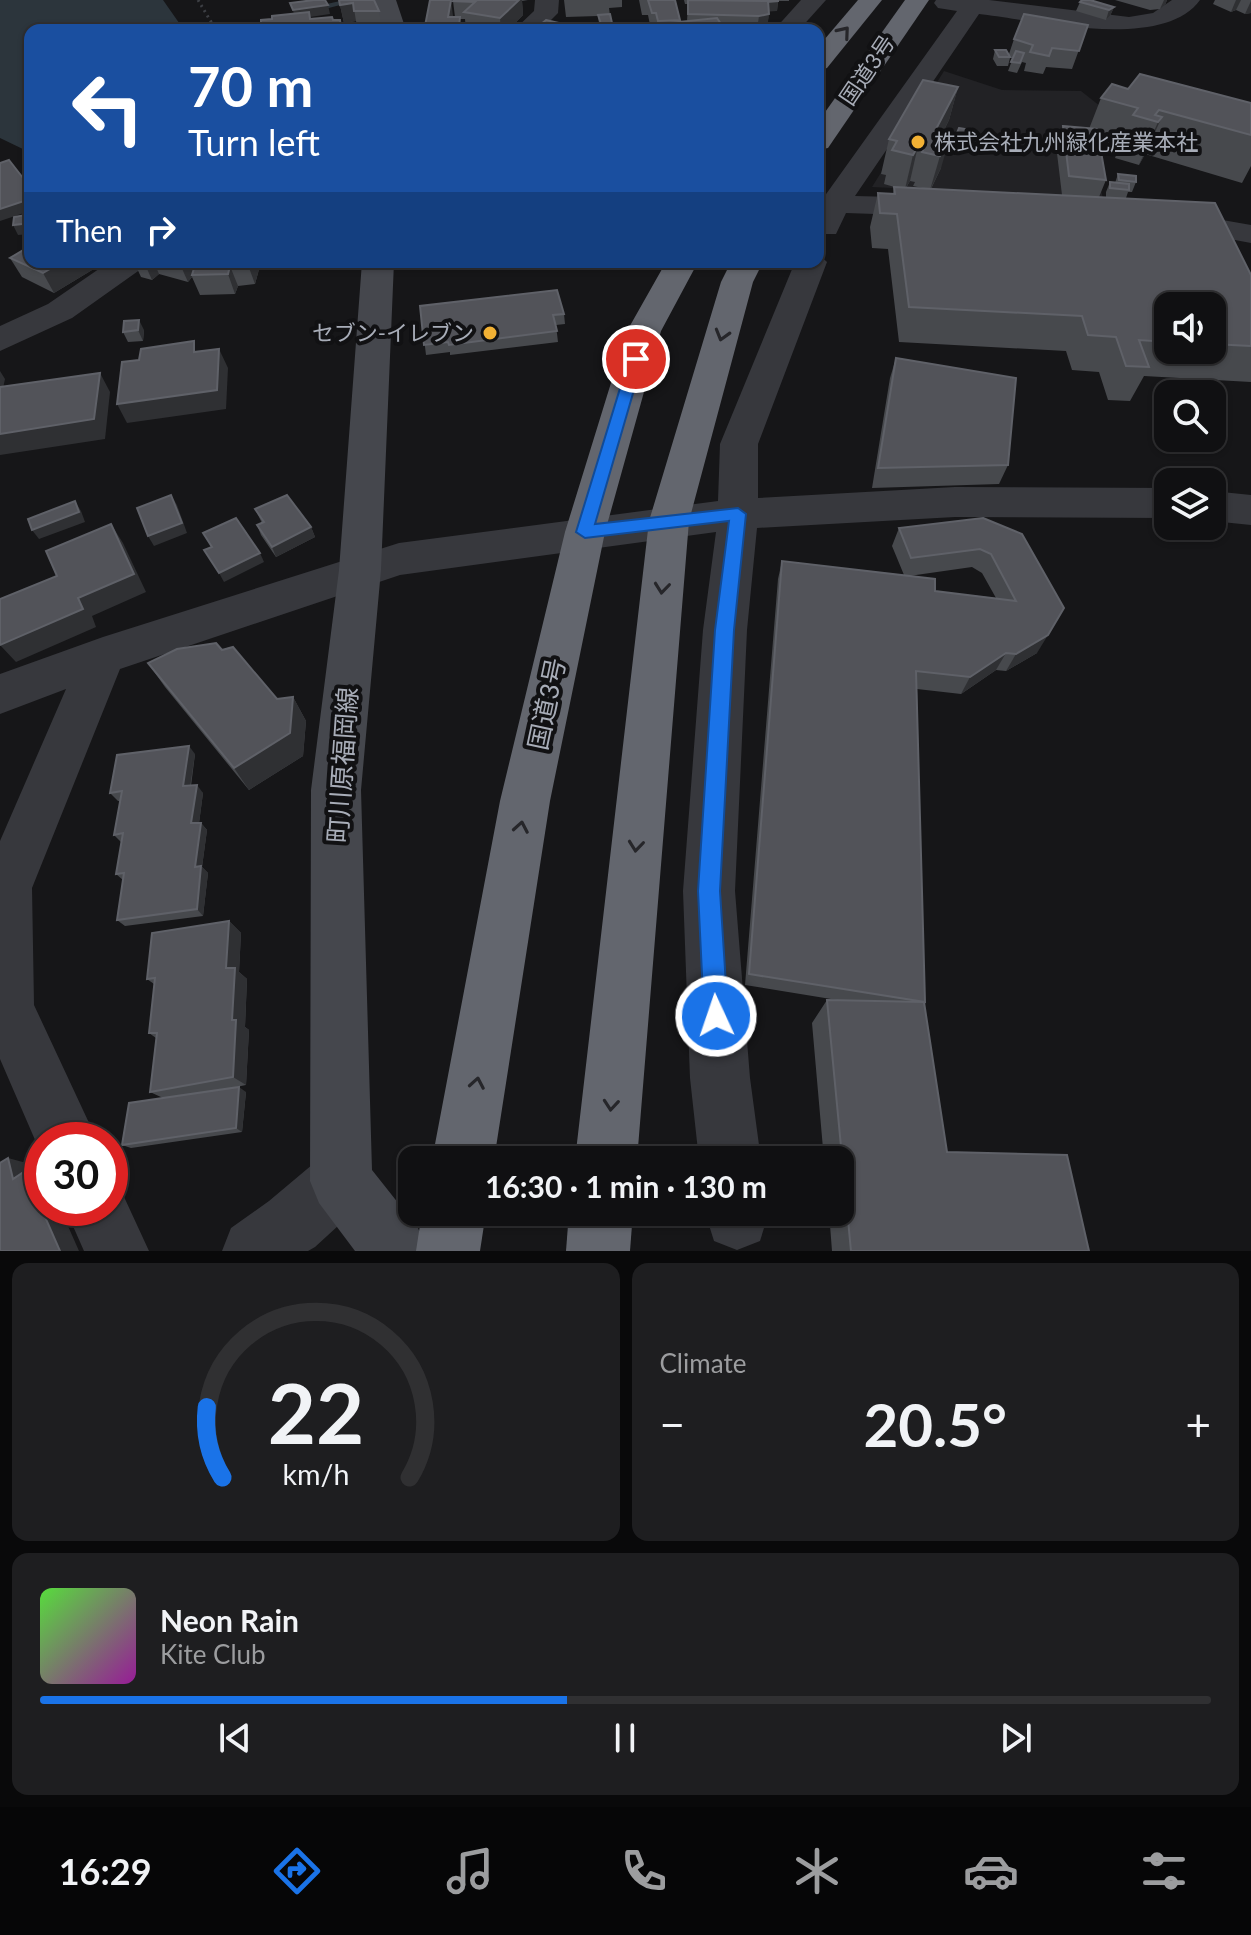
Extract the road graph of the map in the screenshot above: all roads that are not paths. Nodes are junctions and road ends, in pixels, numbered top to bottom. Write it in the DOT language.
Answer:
graph roads {
  1 [pos="384,0"];
  2 [pos="547,0"];
  3 [pos="814,0"];
  4 [pos="870,0"];
  5 [pos="1188,0"];
  6 [pos="929,1"];
  7 [pos="973,4"];
  8 [pos="392,24"];
  9 [pos="533,24"];
  10 [pos="792,24"];
  11 [pos="824,56"];
  12 [pos="824,134"];
  13 [pos="834,204"];
  14 [pos="969,208"];
  15 [pos="1137,215"];
  16 [pos="824,229"];
  17 [pos="1251,234"];
  18 [pos="121,268"];
  19 [pos="378,268"];
  20 [pos="674,268"];
  21 [pos="744,268"];
  22 [pos="809,268"];
  23 [pos="0,340"];
  24 [pos="1154,503"];
  25 [pos="1226,507"];
  26 [pos="1251,510"];
  27 [pos="738,514"];
  28 [pos="669,521"];
  29 [pos="585,532"];
  30 [pos="360,570"];
  31 [pos="103,656"];
  32 [pos="0,694"];
  33 [pos="3,1008"];
  34 [pos="57,1122"];
  35 [pos="465,1146"];
  36 [pos="607,1146"];
  37 [pos="729,1146"];
  38 [pos="341,1181"];
  39 [pos="105,1226"];
  40 [pos="452,1226"];
  41 [pos="600,1226"];
  42 [pos="117,1251"];
  43 [pos="254,1251"];
  44 [pos="395,1251"];
  45 [pos="448,1251"];
  46 [pos="598,1251"];
  1 -- 8 [label="main road"];
  2 -- 9 [label="street"];
  3 -- 10 [label="street"];
  11 -- 4 [label="highway, 国道3号, one-way"];
  5 -- 7 [label="street"];
  6 -- 7 [label="street"];
  6 -- 12 [label="highway, 国道3号"];
  7 -- 13 [label="street"];
  13 -- 14 [label="street"];
  13 -- 16 [label="street"];
  15 -- 17 [label="street"];
  18 -- 23 [label="street"];
  19 -- 30 [label="main road, 町川原福岡線"];
  20 -- 29 [label="highway, 国道3号"];
  21 -- 28 [label="highway, one-way"];
  22 -- 27 [label="street"];
  24 -- 27 [label="street"];
  25 -- 26 [label="street"];
  27 -- 28 [label="street"];
  27 -- 37 [label="street"];
  28 -- 29 [label="street"];
  28 -- 36 [label="highway, one-way"];
  29 -- 30 [label="street"];
  35 -- 29 [label="highway, 国道3号, one-way"];
  30 -- 31 [label="street"];
  30 -- 38 [label="main road, 町川原福岡線"];
  31 -- 32 [label="street"];
  31 -- 33 [label="street"];
  33 -- 34 [label="street"];
  38 -- 43 [label="street"];
  38 -- 44 [label="main road"];
  39 -- 42 [label="street"];
  40 -- 45 [label="highway"];
  41 -- 46 [label="highway"];
}
